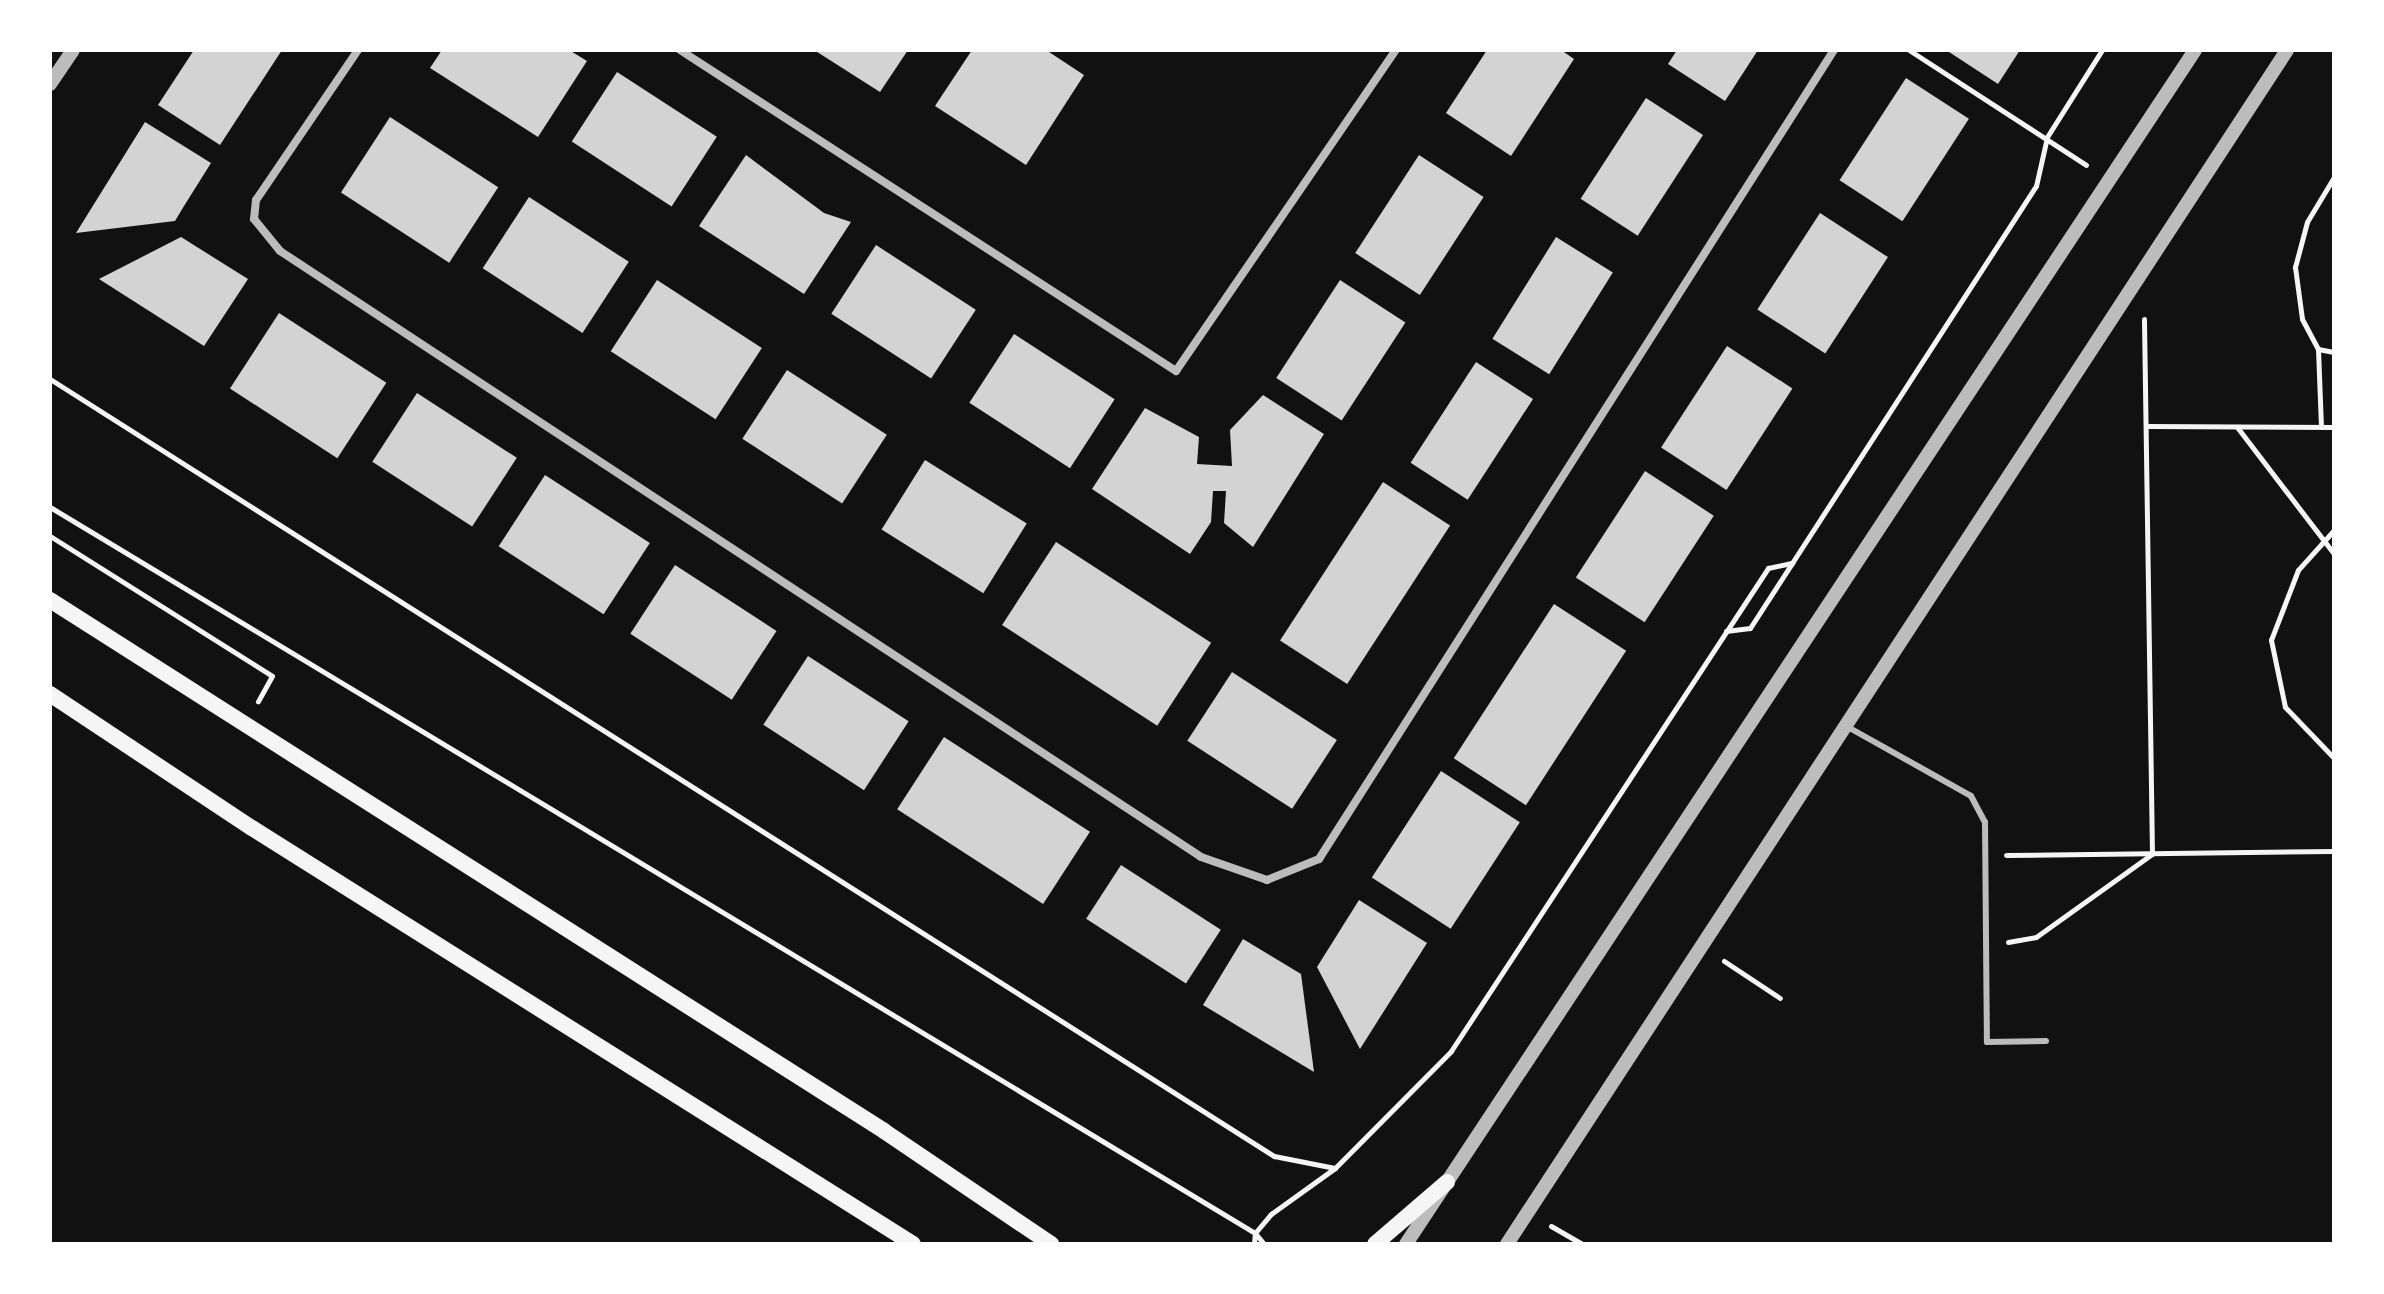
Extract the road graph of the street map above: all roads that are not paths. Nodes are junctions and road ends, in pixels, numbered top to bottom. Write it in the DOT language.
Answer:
graph roads {
  1 [pos="73,50"];
  2 [pos="358,50"];
  3 [pos="680,50"];
  4 [pos="1396,50"];
  5 [pos="1834,50"];
  6 [pos="2195,50"];
  7 [pos="2287,50"];
  8 [pos="50,84"];
  9 [pos="50,600"];
  10 [pos="50,694"];
  11 [pos="1845,726"];
  12 [pos="2046,1041"];
  13 [pos="1447,1182"];
  14 [pos="913,1244"];
  15 [pos="1051,1244"];
  16 [pos="1375,1244"];
  17 [pos="1406,1244"];
  18 [pos="1507,1244"];
  1 -- 8 [label="street"];
  2 -- 5 [label="street"];
  3 -- 4 [label="street"];
  6 -- 13 [label="street"];
  7 -- 11 [label="street"];
  9 -- 15 [label="main road"];
  10 -- 14 [label="main road"];
  11 -- 12 [label="lane"];
  11 -- 18 [label="street"];
  13 -- 16 [label="main road"];
  13 -- 17 [label="street"];
}
